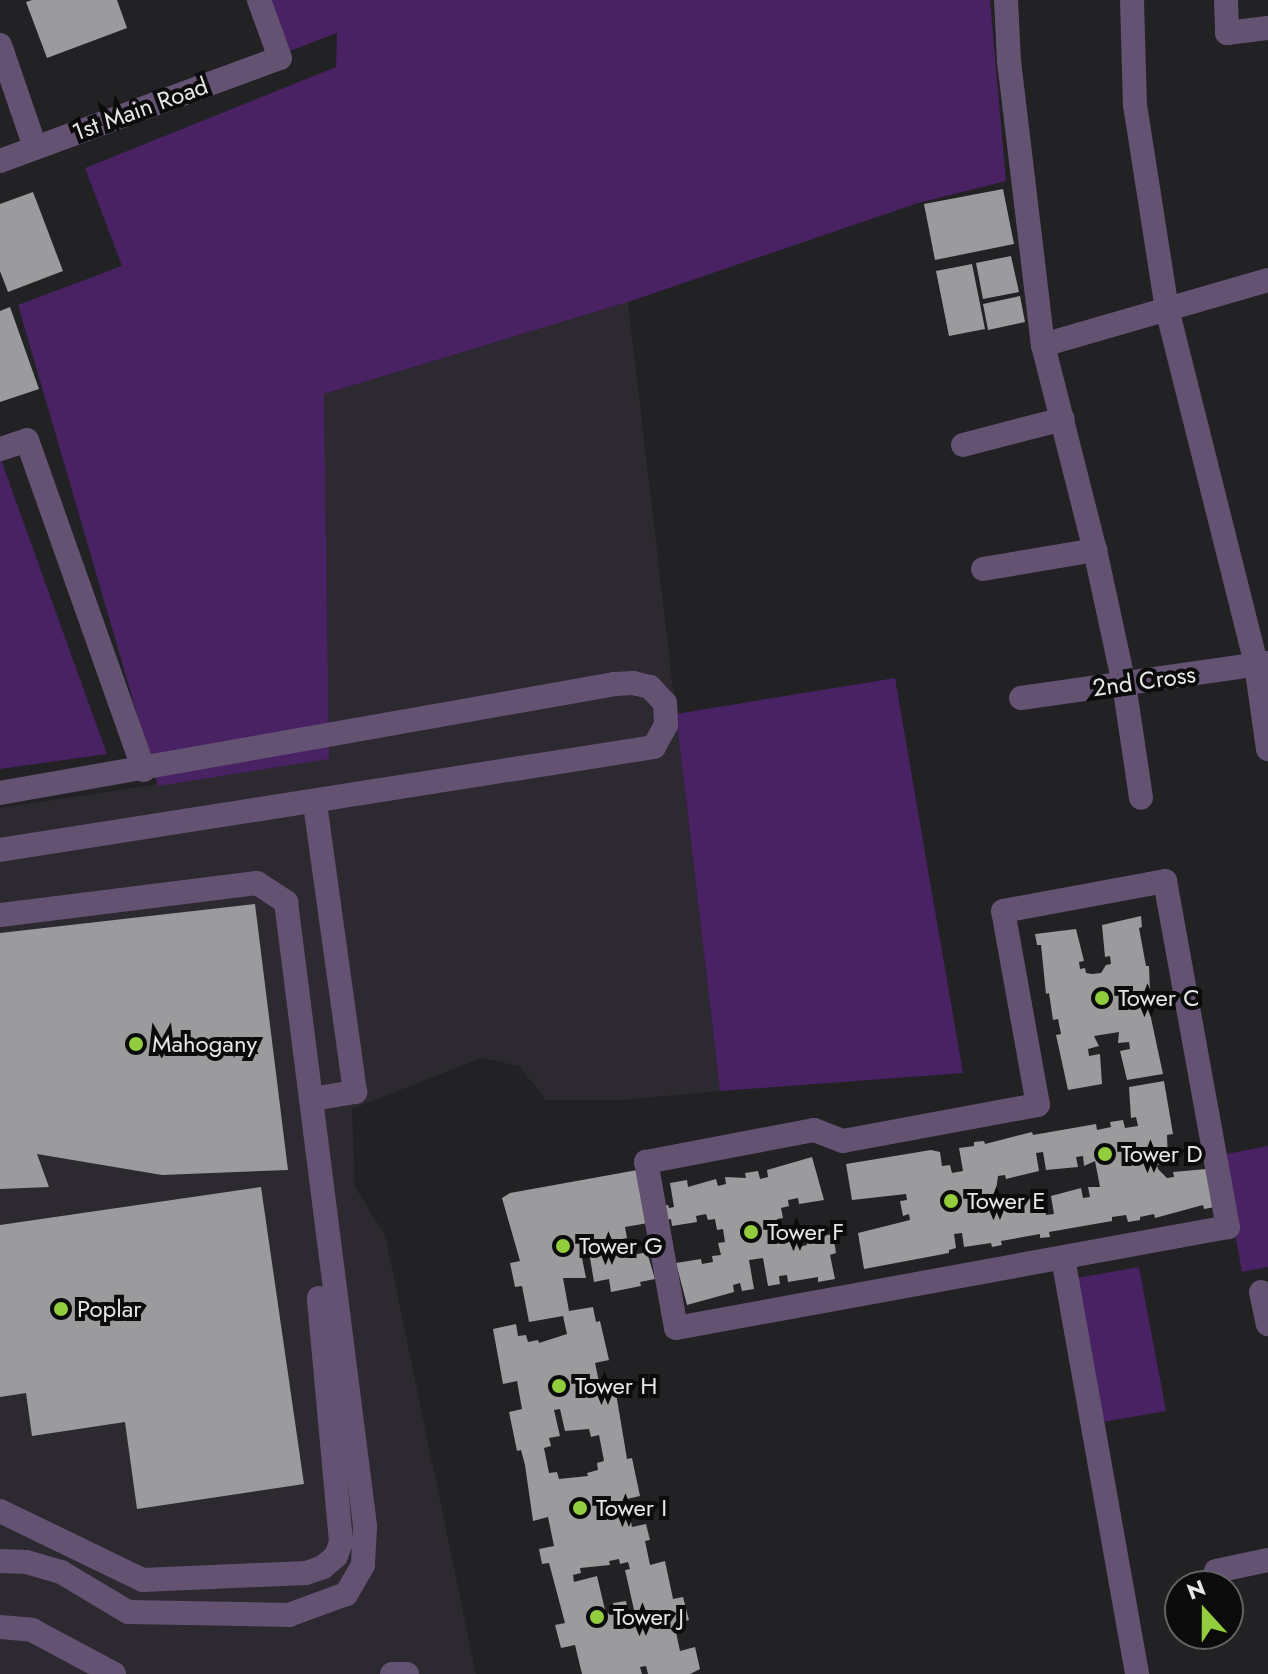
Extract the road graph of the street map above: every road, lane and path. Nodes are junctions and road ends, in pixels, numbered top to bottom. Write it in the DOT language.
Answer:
graph roads {
  1 [pos="259,0"];
  2 [pos="1006,0"];
  3 [pos="1132,0"];
  4 [pos="1226,0"];
  5 [pos="1268,28"];
  6 [pos="0,45"];
  7 [pos="35,147"];
  8 [pos="0,161"];
  9 [pos="1268,280"];
  10 [pos="1167,309"];
  11 [pos="1043,345"];
  12 [pos="1063,419"];
  13 [pos="963,445"];
  14 [pos="0,449"];
  15 [pos="1095,550"];
  16 [pos="983,569"];
  17 [pos="1262,664"];
  18 [pos="1124,684"];
  19 [pos="1021,698"];
  20 [pos="1268,749"];
  21 [pos="144,770"];
  22 [pos="0,793"];
  23 [pos="1141,798"];
  24 [pos="315,802"];
  25 [pos="0,850"];
  26 [pos="0,915"];
  27 [pos="312,1099"];
  28 [pos="1063,1258"];
  29 [pos="1261,1292"];
  30 [pos="319,1298"];
  31 [pos="1268,1324"];
  32 [pos="0,1511"];
  33 [pos="1268,1560"];
  34 [pos="0,1561"];
  35 [pos="1221,1570"];
  36 [pos="0,1627"];
  37 [pos="114,1674"];
  38 [pos="392,1674"];
  39 [pos="407,1674"];
  40 [pos="1137,1674"];
  1 -- 7 [label="street, 1st Main Road"];
  2 -- 11 [label="street"];
  3 -- 10 [label="street"];
  4 -- 5 [label="street"];
  6 -- 7 [label="street"];
  7 -- 8 [label="street, 1st Main Road"];
  9 -- 10 [label="street"];
  10 -- 11 [label="street"];
  10 -- 17 [label="street"];
  11 -- 12 [label="street"];
  12 -- 13 [label="street"];
  12 -- 15 [label="street"];
  14 -- 21 [label="street"];
  15 -- 16 [label="street"];
  15 -- 18 [label="street"];
  17 -- 18 [label="street, 2nd Cross"];
  17 -- 20 [label="street"];
  18 -- 19 [label="street, 2nd Cross"];
  18 -- 23 [label="street"];
  21 -- 22 [label="street"];
  21 -- 24 [label="street"];
  24 -- 25 [label="street"];
  24 -- 27 [label="street"];
  26 -- 27 [label="street"];
  27 -- 34 [label="street"];
  28 -- 28 [label="street"];
  28 -- 40 [label="street"];
  29 -- 31 [label="street"];
  30 -- 32 [label="street"];
  33 -- 35 [label="street"];
  36 -- 37 [label="street"];
  38 -- 39 [label="street"];
}
